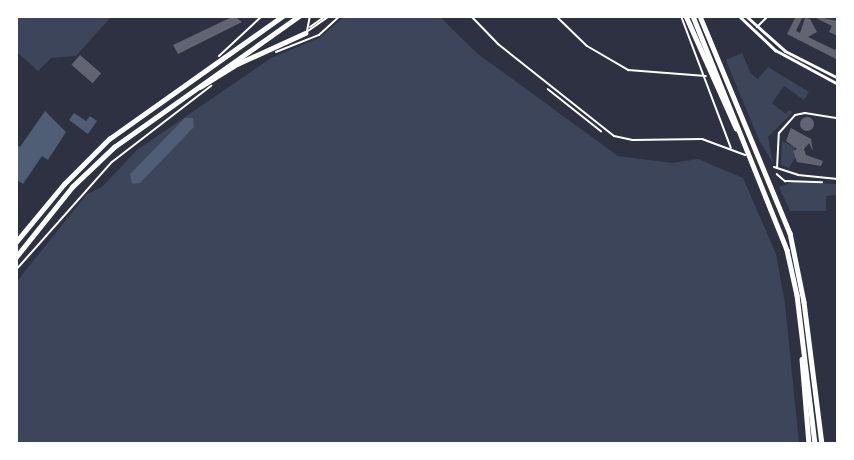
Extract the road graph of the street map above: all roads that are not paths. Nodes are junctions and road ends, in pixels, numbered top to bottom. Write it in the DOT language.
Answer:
graph roads {
  1 [pos="262,16"];
  2 [pos="283,16"];
  3 [pos="299,16"];
  4 [pos="310,16"];
  5 [pos="471,16"];
  6 [pos="556,16"];
  7 [pos="681,16"];
  8 [pos="686,16"];
  9 [pos="693,16"];
  10 [pos="700,16"];
  11 [pos="739,16"];
  12 [pos="746,16"];
  13 [pos="768,16"];
  14 [pos="317,17"];
  15 [pos="326,17"];
  16 [pos="310,27"];
  17 [pos="757,27"];
  18 [pos="305,33"];
  19 [pos="219,56"];
  20 [pos="208,68"];
  21 [pos="706,76"];
  22 [pos="837,78"];
  23 [pos="837,84"];
  24 [pos="192,90"];
  25 [pos="837,118"];
  26 [pos="728,140"];
  27 [pos="726,147"];
  28 [pos="733,150"];
  29 [pos="748,156"];
  30 [pos="837,179"];
  31 [pos="16,242"];
  32 [pos="16,257"];
  33 [pos="800,326"];
  34 [pos="808,444"];
  35 [pos="815,444"];
  36 [pos="822,444"];
  1 -- 19 [label="street"];
  2 -- 20 [label="highway"];
  3 -- 24 [label="highway"];
  4 -- 16 [label="street"];
  5 -- 27 [label="street"];
  6 -- 21 [label="street"];
  7 -- 21 [label="street"];
  8 -- 29 [label="highway"];
  9 -- 29 [label="highway"];
  10 -- 36 [label="highway"];
  11 -- 23 [label="main road"];
  12 -- 17 [label="main road"];
  13 -- 17 [label="street"];
  14 -- 15 [label="street"];
  15 -- 16 [label="lane"];
  15 -- 18 [label="street"];
  16 -- 18 [label="street"];
  17 -- 22 [label="main road"];
  18 -- 24 [label="highway"];
  19 -- 20 [label="highway"];
  20 -- 31 [label="highway"];
  21 -- 26 [label="street"];
  24 -- 32 [label="highway"];
  25 -- 30 [label="street"];
  26 -- 27 [label="street"];
  26 -- 28 [label="street"];
  27 -- 28 [label="street"];
  28 -- 29 [label="street"];
  29 -- 33 [label="highway"];
  33 -- 34 [label="highway"];
  33 -- 35 [label="highway"];
}
